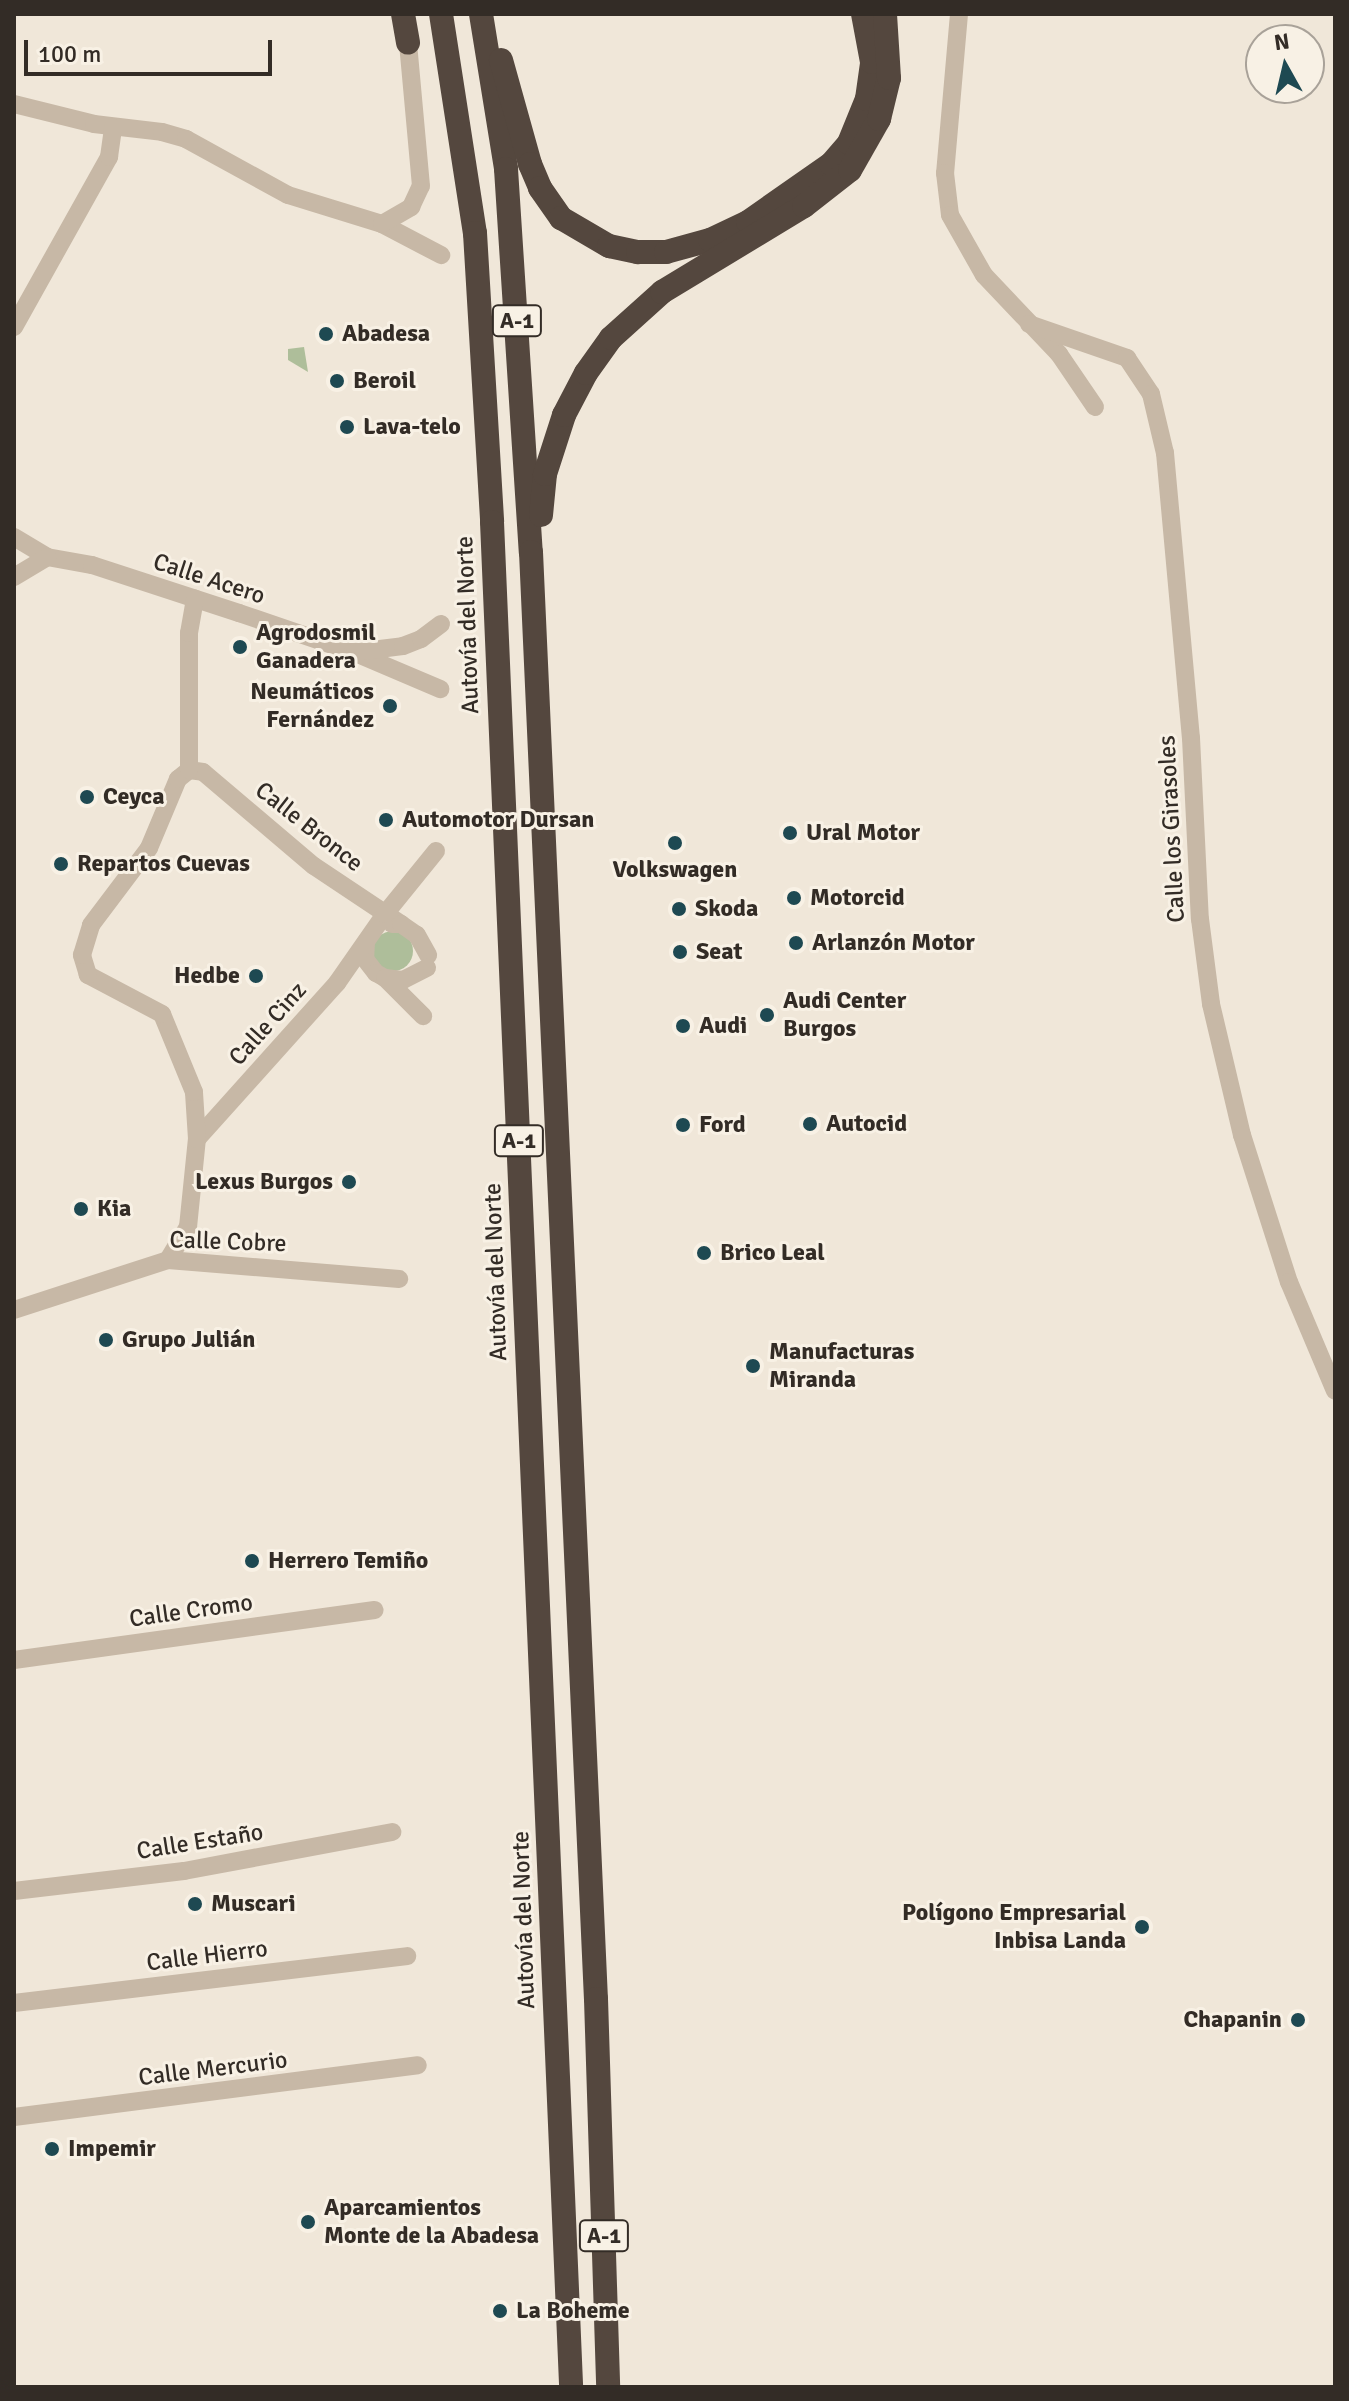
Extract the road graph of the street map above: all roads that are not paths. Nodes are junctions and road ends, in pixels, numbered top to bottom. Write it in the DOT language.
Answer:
graph roads {
  1 [pos="403,14"];
  2 [pos="441,14"];
  3 [pos="863,14"];
  4 [pos="885,14"];
  5 [pos="959,14"];
  6 [pos="483,22"];
  7 [pos="408,43"];
  8 [pos="14,104"];
  9 [pos="113,127"];
  10 [pos="382,224"];
  11 [pos="441,255"];
  12 [pos="1029,324"];
  13 [pos="14,327"];
  14 [pos="1095,407"];
  15 [pos="14,537"];
  16 [pos="14,545"];
  17 [pos="47,557"];
  18 [pos="14,567"];
  19 [pos="14,577"];
  20 [pos="195,599"];
  21 [pos="533,613"];
  22 [pos="441,624"];
  23 [pos="353,652"];
  24 [pos="440,689"];
  25 [pos="189,770"];
  26 [pos="436,851"];
  27 [pos="393,919"];
  28 [pos="369,938"];
  29 [pos="428,962"];
  30 [pos="380,975"];
  31 [pos="337,983"];
  32 [pos="423,1016"];
  33 [pos="194,1092"];
  34 [pos="234,1098"];
  35 [pos="197,1139"];
  36 [pos="168,1260"];
  37 [pos="399,1279"];
  38 [pos="14,1310"];
  39 [pos="1335,1391"];
  40 [pos="375,1610"];
  41 [pos="14,1660"];
  42 [pos="392,1832"];
  43 [pos="14,1891"];
  44 [pos="407,1956"];
  45 [pos="14,2003"];
  46 [pos="418,2065"];
  47 [pos="14,2117"];
  48 [pos="571,2387"];
  49 [pos="608,2387"];
  1 -- 7 [label="highway"];
  2 -- 48 [label="highway, Autovía del Norte / A-1"];
  3 -- 6 [label="highway"];
  4 -- 21 [label="highway"];
  5 -- 12 [label="street"];
  6 -- 21 [label="highway, A-1"];
  7 -- 10 [label="street"];
  8 -- 9 [label="street"];
  9 -- 10 [label="street"];
  9 -- 13 [label="street"];
  10 -- 11 [label="street"];
  12 -- 14 [label="street"];
  12 -- 39 [label="street, Calle los Girasoles"];
  15 -- 17 [label="street, Calle Acero"];
  16 -- 18 [label="street"];
  17 -- 19 [label="street"];
  17 -- 20 [label="street, Calle Acero"];
  20 -- 23 [label="street, Calle Acero"];
  20 -- 25 [label="street"];
  21 -- 49 [label="highway, A-1"];
  22 -- 23 [label="street, Calle Acero"];
  23 -- 24 [label="street, Calle Acero"];
  25 -- 27 [label="street, Calle Bronce"];
  25 -- 33 [label="street"];
  26 -- 27 [label="street, Calle Cinz"];
  27 -- 28 [label="street, Calle Cinz"];
  27 -- 29 [label="street, Calle Bronce"];
  28 -- 30 [label="street"];
  28 -- 31 [label="street, Calle Cinz"];
  29 -- 30 [label="street, Calle Cinz"];
  30 -- 31 [label="street, Calle Cinz"];
  30 -- 32 [label="street"];
  31 -- 34 [label="street, Calle Cinz"];
  33 -- 34 [label="street, Calle Cinz"];
  33 -- 35 [label="street"];
  34 -- 35 [label="street, Calle Cinz"];
  35 -- 36 [label="street"];
  36 -- 37 [label="street, Calle Cobre"];
  36 -- 38 [label="street, Calle Cobre"];
  40 -- 41 [label="street, Calle Cromo"];
  42 -- 43 [label="street, Calle Estaño"];
  44 -- 45 [label="street, Calle Hierro"];
  46 -- 47 [label="street, Calle Mercurio"];
}
